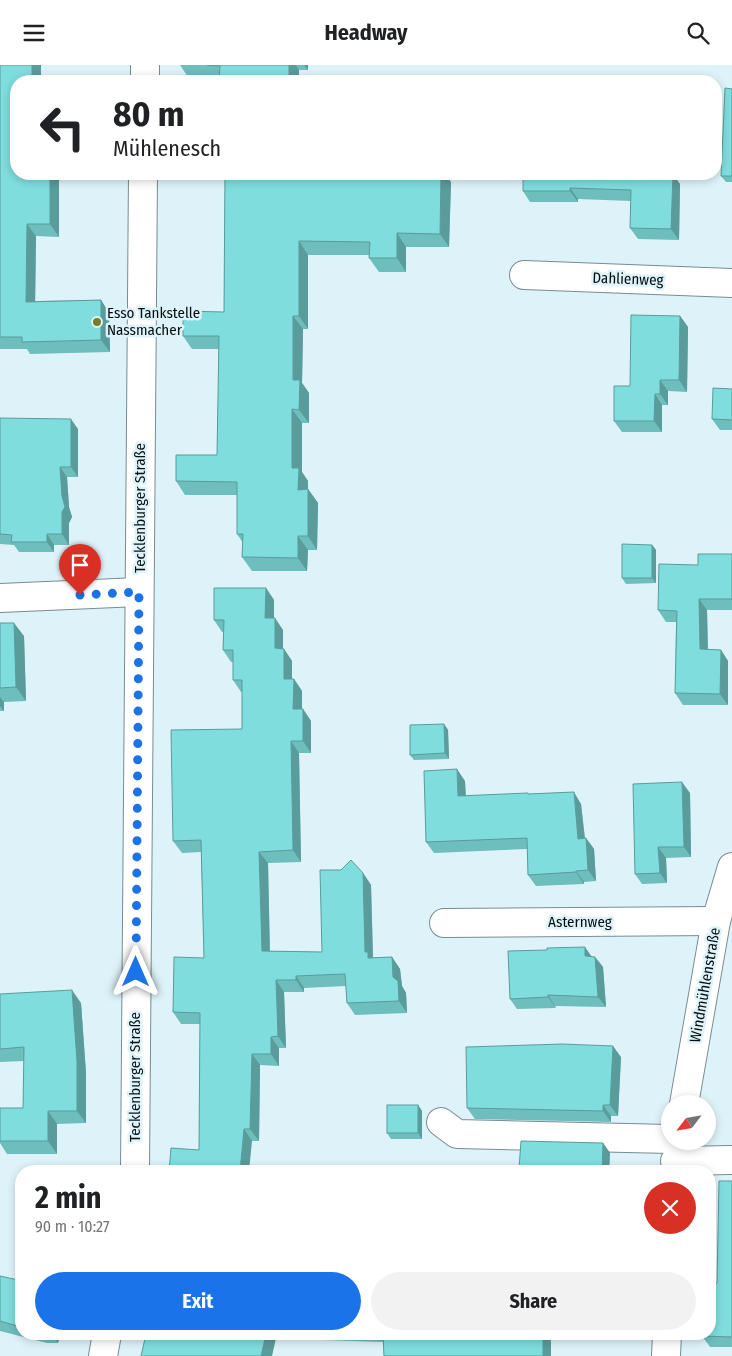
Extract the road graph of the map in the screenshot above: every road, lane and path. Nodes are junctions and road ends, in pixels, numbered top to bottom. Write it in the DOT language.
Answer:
graph roads {
  1 [pos="143,180"];
  2 [pos="524,275"];
  3 [pos="732,283"];
  4 [pos="139,592"];
  5 [pos="0,597"];
  6 [pos="732,867"];
  7 [pos="716,921"];
  8 [pos="444,923"];
  9 [pos="686,1095"];
  10 [pos="441,1122"];
  11 [pos="674,1153"];
  12 [pos="732,1160"];
  13 [pos="135,1165"];
  14 [pos="106,1340"];
  15 [pos="667,1340"];
  16 [pos="103,1356"];
  17 [pos="666,1356"];
  1 -- 4 [label="street, Tecklenburger Straße"];
  2 -- 3 [label="street, Dahlienweg"];
  4 -- 5 [label="street"];
  4 -- 13 [label="street, Tecklenburger Straße"];
  6 -- 7 [label="street, Windmühlenstraße"];
  7 -- 8 [label="street, Asternweg"];
  7 -- 9 [label="street, Windmühlenstraße"];
  10 -- 11 [label="street"];
  11 -- 12 [label="street"];
  14 -- 16 [label="street"];
  15 -- 17 [label="street"];
}
